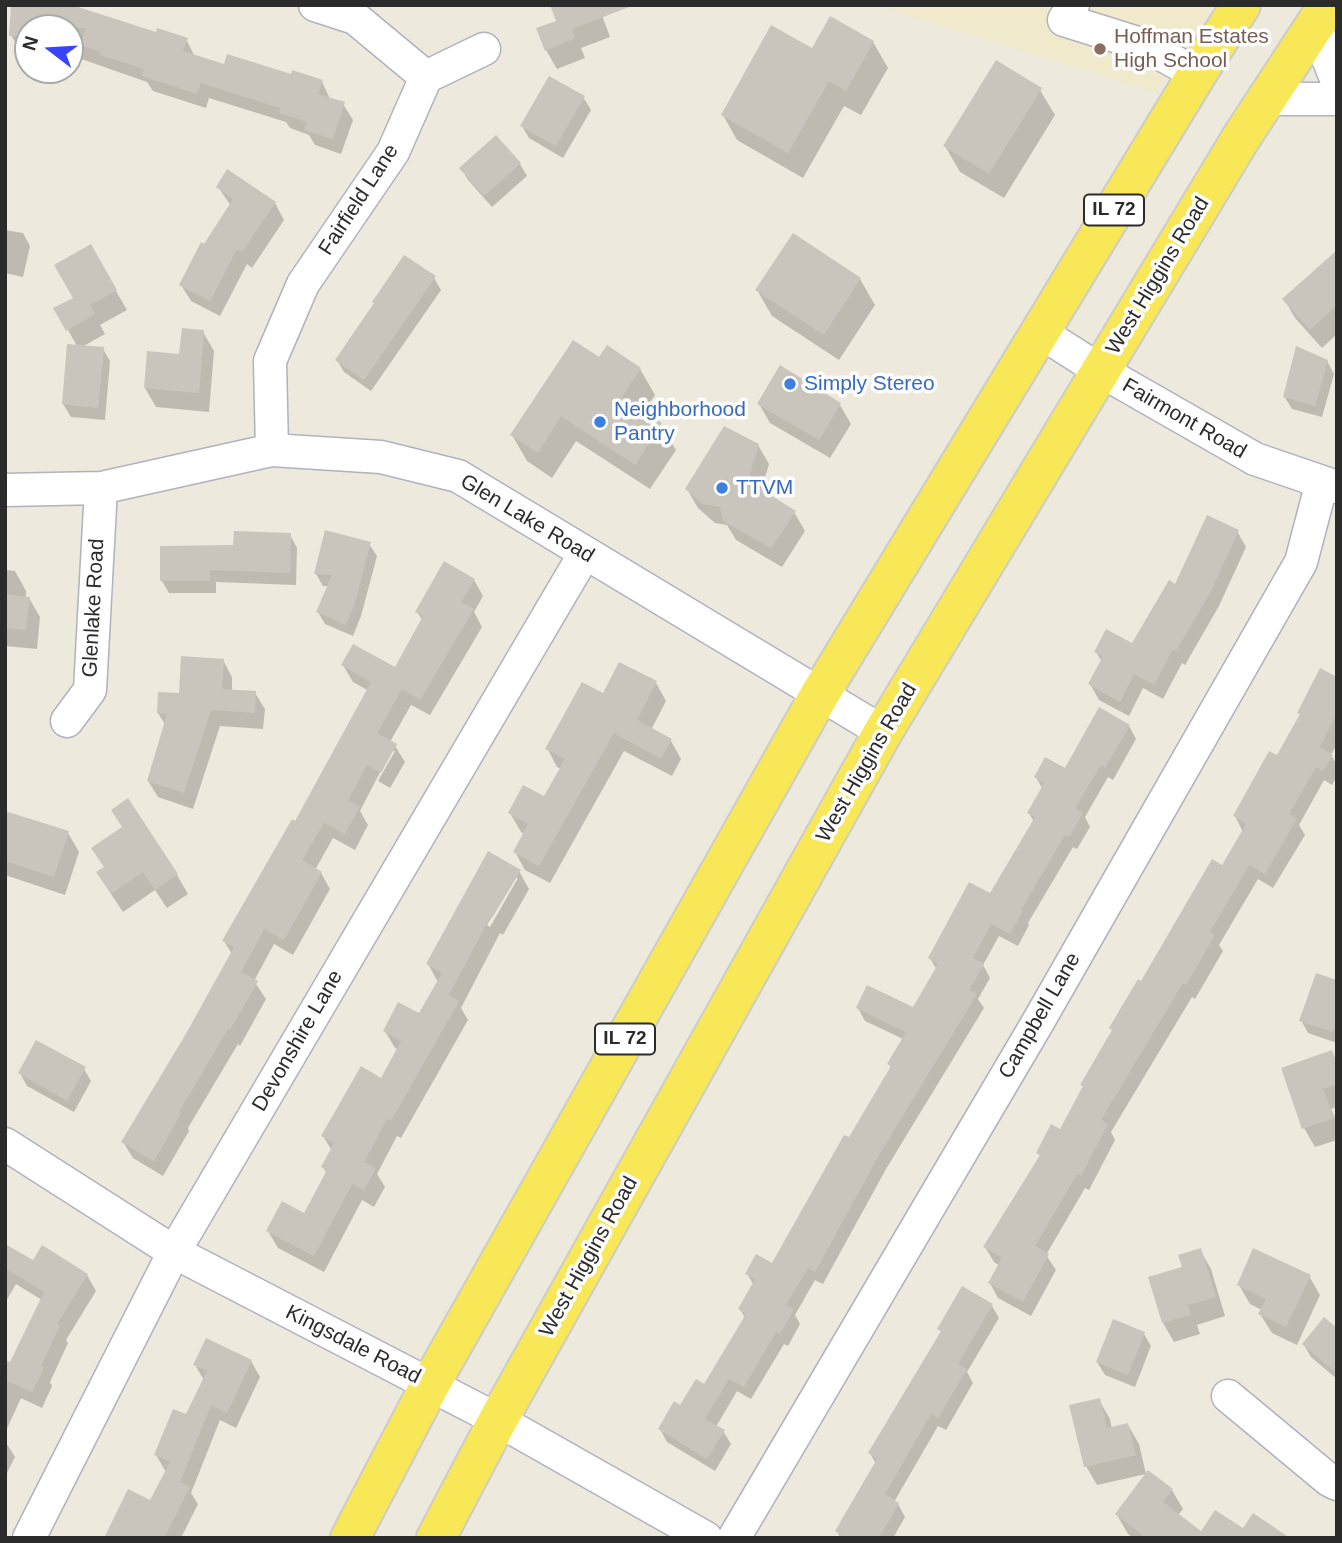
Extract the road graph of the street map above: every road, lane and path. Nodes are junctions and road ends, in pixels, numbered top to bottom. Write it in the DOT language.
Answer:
graph roads {
  1 [pos="315,5"];
  2 [pos="1241,5"];
  3 [pos="1068,12"];
  4 [pos="1322,15"];
  5 [pos="484,49"];
  6 [pos="1197,74"];
  7 [pos="426,77"];
  8 [pos="1337,81"];
  9 [pos="1267,99"];
  10 [pos="1337,99"];
  11 [pos="1040,332"];
  12 [pos="1101,371"];
  13 [pos="272,450"];
  14 [pos="1329,484"];
  15 [pos="101,488"];
  16 [pos="5,490"];
  17 [pos="585,553"];
  18 [pos="820,694"];
  19 [pos="67,720"];
  20 [pos="883,732"];
  21 [pos="5,1144"];
  22 [pos="174,1252"];
  23 [pos="430,1385"];
  24 [pos="1228,1396"];
  25 [pos="498,1420"];
  26 [pos="1337,1484"];
  27 [pos="29,1538"];
  28 [pos="350,1538"];
  29 [pos="436,1538"];
  30 [pos="706,1538"];
  31 [pos="734,1538"];
  1 -- 7 [label="street"];
  2 -- 6 [label="main road, IL 72"];
  3 -- 6 [label="street"];
  4 -- 8 [label="street"];
  4 -- 9 [label="main road, West Higgins Road"];
  5 -- 7 [label="street"];
  6 -- 11 [label="main road, IL 72"];
  7 -- 13 [label="street, Fairfield Lane"];
  9 -- 10 [label="street"];
  9 -- 12 [label="main road, West Higgins Road"];
  11 -- 12 [label="street, Fairmont Road"];
  11 -- 18 [label="main road, IL 72"];
  12 -- 14 [label="street, Fairmont Road"];
  12 -- 20 [label="main road, West Higgins Road"];
  13 -- 15 [label="street, Glen Lake Road"];
  13 -- 17 [label="street, Glen Lake Road"];
  14 -- 31 [label="street, Campbell Lane"];
  15 -- 16 [label="street, Glen Lake Road"];
  15 -- 19 [label="street, Glenlake Road"];
  17 -- 18 [label="street, Glen Lake Road"];
  17 -- 22 [label="street, Devonshire Lane"];
  18 -- 20 [label="street, Glen Lake Road"];
  18 -- 23 [label="main road, IL 72"];
  20 -- 25 [label="main road, West Higgins Road"];
  21 -- 22 [label="street, Kingsdale Road"];
  22 -- 23 [label="street, Kingsdale Road"];
  22 -- 27 [label="street, Devonshire Lane"];
  23 -- 25 [label="street, Kingsdale Road"];
  23 -- 28 [label="main road, IL 72"];
  24 -- 26 [label="street"];
  25 -- 29 [label="main road, West Higgins Road"];
  25 -- 30 [label="street, Kingsdale Road"];
}
